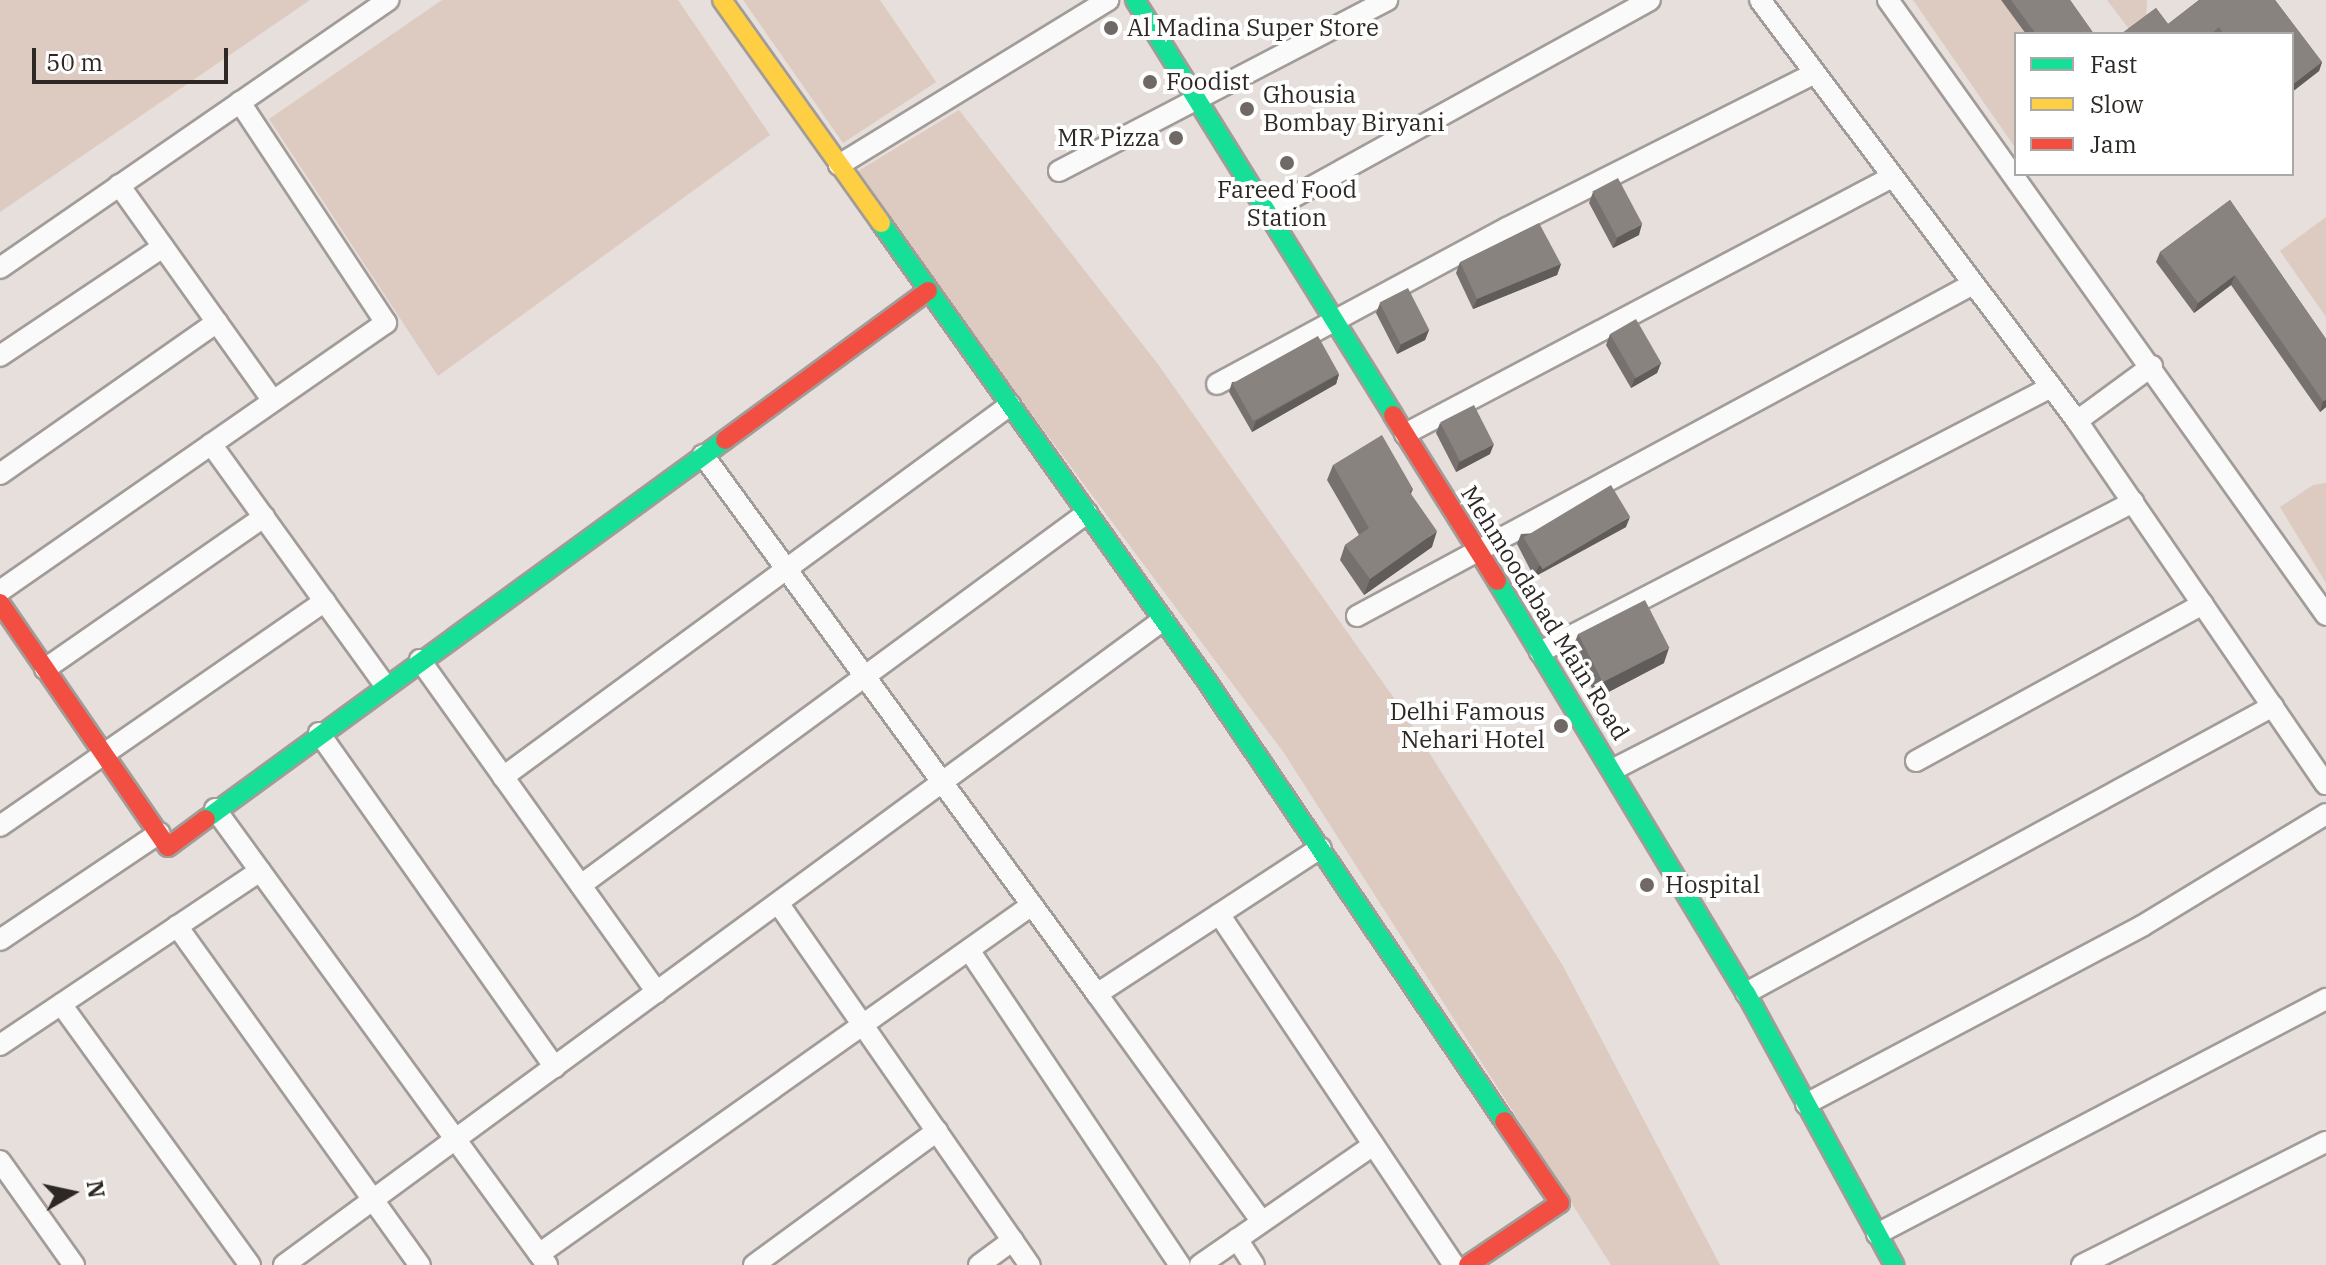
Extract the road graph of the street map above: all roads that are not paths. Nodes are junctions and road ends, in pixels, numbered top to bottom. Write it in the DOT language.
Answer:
graph roads {
  1 [pos="389,0"];
  2 [pos="722,0"];
  3 [pos="1108,0"];
  4 [pos="1135,0"];
  5 [pos="1387,0"];
  6 [pos="1650,0"];
  7 [pos="1760,0"];
  8 [pos="1888,0"];
  9 [pos="1813,74"];
  10 [pos="1197,97"];
  11 [pos="240,102"];
  12 [pos="839,165"];
  13 [pos="1059,171"];
  14 [pos="2014,175"];
  15 [pos="2015,176"];
  16 [pos="1892,177"];
  17 [pos="119,185"];
  18 [pos="1268,211"];
  19 [pos="163,247"];
  20 [pos="0,268"];
  21 [pos="1973,284"];
  22 [pos="928,291"];
  23 [pos="217,322"];
  24 [pos="1336,322"];
  25 [pos="0,356"];
  26 [pos="2152,366"];
  27 [pos="1217,384"];
  28 [pos="2051,387"];
  29 [pos="273,401"];
  30 [pos="1010,405"];
  31 [pos="2077,421"];
  32 [pos="1405,434"];
  33 [pos="211,444"];
  34 [pos="703,455"];
  35 [pos="0,474"];
  36 [pos="2133,502"];
  37 [pos="1087,513"];
  38 [pos="264,517"];
  39 [pos="1477,551"];
  40 [pos="785,570"];
  41 [pos="0,591"];
  42 [pos="325,601"];
  43 [pos="0,603"];
  44 [pos="2203,604"];
  45 [pos="2326,615"];
  46 [pos="1357,616"];
  47 [pos="1163,620"];
  48 [pos="1540,652"];
  49 [pos="420,660"];
  50 [pos="45,669"];
  51 [pos="864,675"];
  52 [pos="385,685"];
  53 [pos="2273,706"];
  54 [pos="319,733"];
  55 [pos="103,754"];
  56 [pos="1916,761"];
  57 [pos="1614,769"];
  58 [pos="503,777"];
  59 [pos="943,782"];
  60 [pos="2326,784"];
  61 [pos="215,809"];
  62 [pos="2326,814"];
  63 [pos="0,826"];
  64 [pos="159,833"];
  65 [pos="1320,848"];
  66 [pos="260,871"];
  67 [pos="581,885"];
  68 [pos="778,903"];
  69 [pos="1032,905"];
  70 [pos="1219,914"];
  71 [pos="177,926"];
  72 [pos="0,940"];
  73 [pos="969,950"];
  74 [pos="657,992"];
  75 [pos="1746,993"];
  76 [pos="1097,994"];
  77 [pos="2326,999"];
  78 [pos="61,1004"];
  79 [pos="863,1025"];
  80 [pos="0,1045"];
  81 [pos="555,1067"];
  82 [pos="1806,1104"];
  83 [pos="937,1131"];
  84 [pos="456,1140"];
  85 [pos="2326,1142"];
  86 [pos="1373,1145"];
  87 [pos="0,1161"];
  88 [pos="374,1200"];
  89 [pos="1262,1222"];
  90 [pos="1877,1234"];
  91 [pos="1237,1239"];
  92 [pos="1013,1240"];
  93 [pos="543,1260"];
  94 [pos="74,1265"];
  95 [pos="250,1265"];
  96 [pos="284,1265"];
  97 [pos="420,1265"];
  98 [pos="754,1265"];
  99 [pos="979,1265"];
  100 [pos="1030,1265"];
  101 [pos="1180,1265"];
  102 [pos="1200,1265"];
  103 [pos="1254,1265"];
  104 [pos="1454,1265"];
  105 [pos="1468,1265"];
  106 [pos="1894,1265"];
  107 [pos="2082,1265"];
  1 -- 11 [label="street"];
  2 -- 12 [label="street"];
  3 -- 12 [label="street"];
  4 -- 10 [label="street, Mehmoodabad Main Road"];
  5 -- 10 [label="street"];
  6 -- 18 [label="street"];
  7 -- 9 [label="street"];
  8 -- 14 [label="street"];
  9 -- 16 [label="street"];
  9 -- 24 [label="street"];
  10 -- 13 [label="street"];
  10 -- 18 [label="street, Mehmoodabad Main Road"];
  11 -- 17 [label="street"];
  11 -- 29 [label="street"];
  12 -- 22 [label="street"];
  15 -- 26 [label="street"];
  16 -- 21 [label="street"];
  16 -- 32 [label="street"];
  17 -- 19 [label="street"];
  17 -- 20 [label="street"];
  18 -- 24 [label="street, Mehmoodabad Main Road"];
  19 -- 23 [label="street"];
  19 -- 25 [label="street"];
  21 -- 28 [label="street"];
  21 -- 39 [label="street"];
  22 -- 30 [label="street"];
  22 -- 34 [label="street"];
  23 -- 29 [label="street"];
  23 -- 35 [label="street"];
  24 -- 27 [label="street"];
  24 -- 32 [label="street, Mehmoodabad Main Road"];
  26 -- 31 [label="street"];
  26 -- 45 [label="street"];
  28 -- 31 [label="street"];
  28 -- 48 [label="street"];
  29 -- 33 [label="street"];
  30 -- 37 [label="street"];
  30 -- 40 [label="street"];
  31 -- 36 [label="street"];
  32 -- 39 [label="street, Mehmoodabad Main Road"];
  33 -- 38 [label="street"];
  33 -- 41 [label="street"];
  34 -- 40 [label="street"];
  34 -- 49 [label="street"];
  36 -- 44 [label="street"];
  36 -- 57 [label="street"];
  37 -- 47 [label="street"];
  37 -- 51 [label="street"];
  38 -- 42 [label="street"];
  38 -- 50 [label="street"];
  39 -- 46 [label="street"];
  39 -- 48 [label="street, Mehmoodabad Main Road"];
  40 -- 51 [label="street"];
  40 -- 58 [label="street"];
  42 -- 52 [label="street"];
  42 -- 55 [label="street"];
  43 -- 50 [label="street"];
  44 -- 53 [label="street"];
  44 -- 56 [label="street"];
  47 -- 59 [label="street"];
  47 -- 65 [label="street"];
  48 -- 57 [label="street, Mehmoodabad Main Road"];
  49 -- 52 [label="street"];
  49 -- 58 [label="street"];
  50 -- 55 [label="street"];
  51 -- 59 [label="street"];
  51 -- 67 [label="street"];
  52 -- 54 [label="street"];
  53 -- 60 [label="street"];
  53 -- 75 [label="street"];
  54 -- 61 [label="street"];
  54 -- 81 [label="street"];
  55 -- 63 [label="street"];
  55 -- 64 [label="street"];
  57 -- 75 [label="street, Mehmoodabad Main Road"];
  58 -- 67 [label="street"];
  59 -- 68 [label="street"];
  59 -- 69 [label="street"];
  61 -- 64 [label="street"];
  61 -- 66 [label="street"];
  62 -- 82 [label="street"];
  64 -- 72 [label="street"];
  65 -- 70 [label="street"];
  65 -- 105 [label="street"];
  66 -- 71 [label="street"];
  66 -- 84 [label="street"];
  67 -- 74 [label="street"];
  68 -- 74 [label="street"];
  68 -- 79 [label="street"];
  69 -- 73 [label="street"];
  69 -- 76 [label="street"];
  70 -- 76 [label="street"];
  70 -- 86 [label="street"];
  71 -- 78 [label="street"];
  71 -- 88 [label="street"];
  73 -- 79 [label="street"];
  73 -- 101 [label="street"];
  74 -- 81 [label="street"];
  75 -- 82 [label="street, Mehmoodabad Main Road"];
  76 -- 89 [label="street"];
  77 -- 90 [label="street"];
  78 -- 80 [label="street"];
  78 -- 95 [label="street"];
  79 -- 83 [label="street"];
  79 -- 93 [label="street"];
  81 -- 84 [label="street"];
  82 -- 90 [label="street, Mehmoodabad Main Road"];
  83 -- 92 [label="street"];
  83 -- 98 [label="street"];
  84 -- 88 [label="street"];
  84 -- 93 [label="street"];
  85 -- 107 [label="street"];
  86 -- 89 [label="street"];
  86 -- 104 [label="street"];
  87 -- 94 [label="street"];
  88 -- 96 [label="street"];
  88 -- 97 [label="street"];
  89 -- 91 [label="street"];
  90 -- 106 [label="street, Mehmoodabad Main Road"];
  91 -- 102 [label="street"];
  91 -- 103 [label="street"];
  92 -- 99 [label="street"];
  92 -- 100 [label="street"];
}
